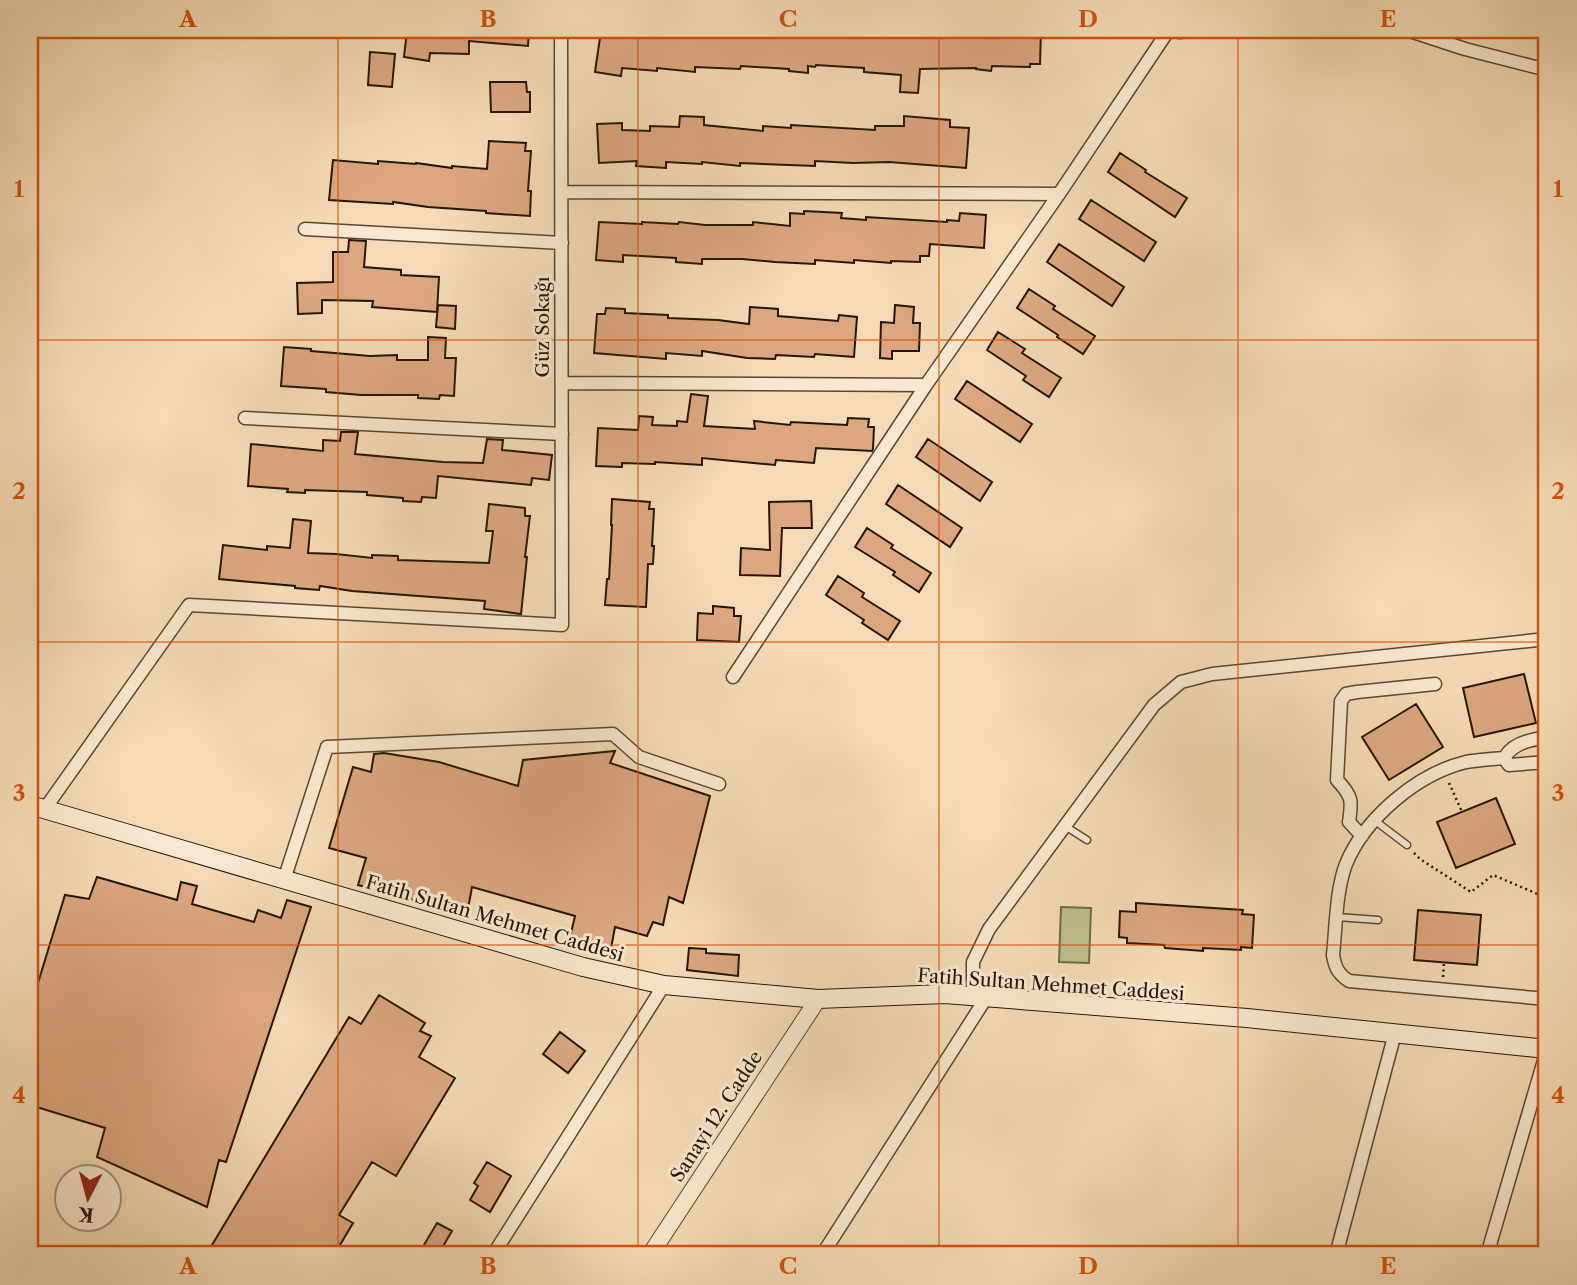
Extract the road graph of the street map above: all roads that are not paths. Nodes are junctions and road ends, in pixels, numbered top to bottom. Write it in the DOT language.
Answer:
graph roads {
  1 [pos="561,30"];
  2 [pos="1167,30"];
  3 [pos="1190,30"];
  4 [pos="1407,30"];
  5 [pos="1547,70"];
  6 [pos="562,192"];
  7 [pos="1059,194"];
  8 [pos="305,229"];
  9 [pos="562,243"];
  10 [pos="562,383"];
  11 [pos="926,385"];
  12 [pos="245,418"];
  13 [pos="562,434"];
  14 [pos="1547,639"];
  15 [pos="733,677"];
  16 [pos="1435,684"];
  17 [pos="1547,738"];
  18 [pos="1503,758"];
  19 [pos="1547,762"];
  20 [pos="719,785"];
  21 [pos="37,807"];
  22 [pos="1374,820"];
  23 [pos="1065,825"];
  24 [pos="1362,836"];
  25 [pos="1087,841"];
  26 [pos="1406,845"];
  27 [pos="284,880"];
  28 [pos="1337,917"];
  29 [pos="1378,920"];
  30 [pos="664,985"];
  31 [pos="979,997"];
  32 [pos="818,999"];
  33 [pos="1547,999"];
  34 [pos="1395,1034"];
  35 [pos="1547,1050"];
  36 [pos="493,1255"];
  37 [pos="650,1255"];
  38 [pos="822,1255"];
  39 [pos="1336,1255"];
  40 [pos="1487,1255"];
  1 -- 6 [label="street, Güz Sokağı"];
  2 -- 3 [label="street"];
  2 -- 7 [label="street"];
  4 -- 5 [label="street"];
  6 -- 7 [label="street"];
  6 -- 9 [label="street, Güz Sokağı"];
  7 -- 11 [label="street"];
  8 -- 9 [label="street"];
  9 -- 10 [label="street, Güz Sokağı"];
  10 -- 11 [label="street"];
  10 -- 13 [label="street, Güz Sokağı"];
  11 -- 15 [label="street"];
  12 -- 13 [label="street"];
  13 -- 21 [label="street, Güz Sokağı"];
  14 -- 23 [label="street"];
  16 -- 24 [label="street"];
  17 -- 18 [label="street"];
  18 -- 19 [label="street"];
  18 -- 22 [label="street"];
  20 -- 27 [label="street"];
  21 -- 27 [label="main road, Fatih Sultan Mehmet Caddesi"];
  22 -- 24 [label="street"];
  22 -- 26 [label="lane"];
  23 -- 25 [label="lane"];
  23 -- 31 [label="street"];
  24 -- 28 [label="street"];
  27 -- 30 [label="main road, Fatih Sultan Mehmet Caddesi"];
  28 -- 29 [label="lane"];
  28 -- 33 [label="street"];
  30 -- 32 [label="main road, Fatih Sultan Mehmet Caddesi"];
  30 -- 36 [label="street"];
  31 -- 32 [label="main road, Fatih Sultan Mehmet Caddesi"];
  31 -- 34 [label="main road, Fatih Sultan Mehmet Caddesi"];
  31 -- 38 [label="street"];
  32 -- 37 [label="street, Sanayi 12. Cadde"];
  34 -- 35 [label="main road, Fatih Sultan Mehmet Caddesi"];
  34 -- 39 [label="street"];
  35 -- 40 [label="street"];
}
